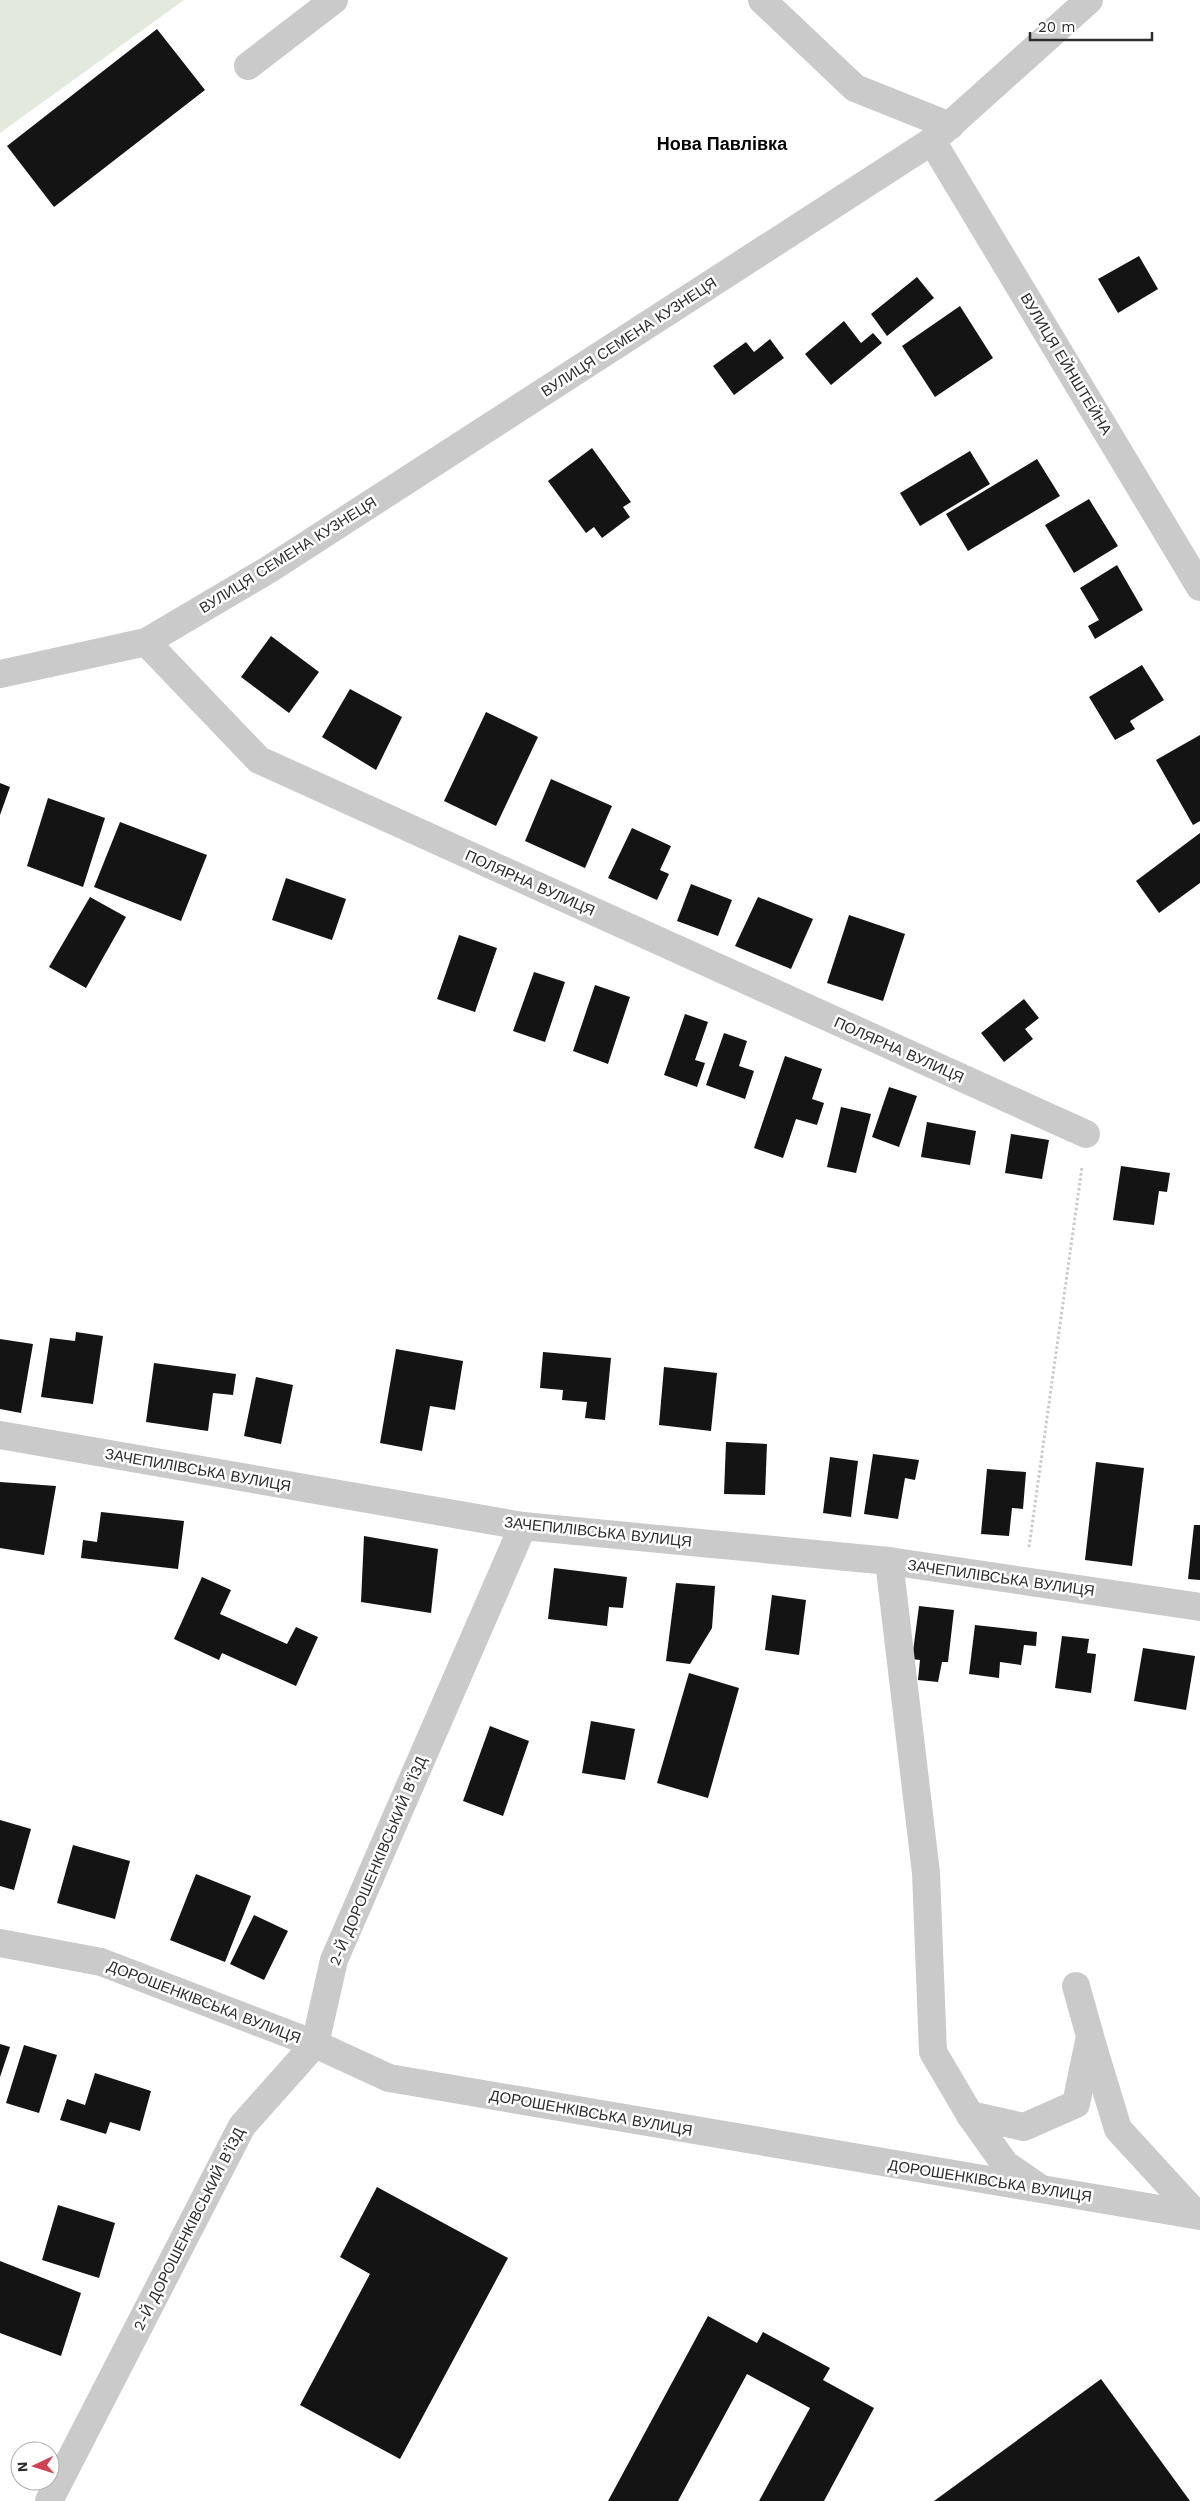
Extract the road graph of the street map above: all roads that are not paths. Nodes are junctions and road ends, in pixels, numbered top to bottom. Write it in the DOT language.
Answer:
graph roads {
  1 [pos="334,0"];
  2 [pos="762,0"];
  3 [pos="1089,0"];
  4 [pos="248,66"];
  5 [pos="941,133"];
  6 [pos="1200,587"];
  7 [pos="146,642"];
  8 [pos="0,674"];
  9 [pos="1086,1134"];
  10 [pos="0,1435"];
  11 [pos="523,1526"];
  12 [pos="889,1562"];
  13 [pos="1200,1607"];
  14 [pos="0,1943"];
  15 [pos="1076,1986"];
  16 [pos="1090,2036"];
  17 [pos="315,2044"];
  18 [pos="970,2115"];
  19 [pos="1042,2190"];
  20 [pos="1198,2215"];
  21 [pos="49,2501"];
  1 -- 4 [label="street"];
  2 -- 5 [label="street"];
  3 -- 5 [label="street, ВУЛИЦЯ СЕМЕНА КУЗНЕЦЯ"];
  5 -- 6 [label="street, ВУЛИЦЯ ЕЙНШТЕЙНА"];
  5 -- 7 [label="street, ВУЛИЦЯ СЕМЕНА КУЗНЕЦЯ"];
  7 -- 8 [label="street"];
  7 -- 9 [label="street, ПОЛЯРНА ВУЛИЦЯ"];
  10 -- 11 [label="street, ЗАЧЕПИЛІВСЬКА ВУЛИЦЯ"];
  11 -- 12 [label="street, ЗАЧЕПИЛІВСЬКА ВУЛИЦЯ"];
  11 -- 17 [label="street, 2-Й ДОРОШЕНКІВСЬКИЙ В’ЇЗД"];
  12 -- 13 [label="street, ЗАЧЕПИЛІВСЬКА ВУЛИЦЯ"];
  12 -- 18 [label="street"];
  14 -- 17 [label="street, ДОРОШЕНКІВСЬКА ВУЛИЦЯ"];
  15 -- 16 [label="street"];
  16 -- 18 [label="street"];
  16 -- 20 [label="street"];
  17 -- 19 [label="street, ДОРОШЕНКІВСЬКА ВУЛИЦЯ"];
  17 -- 21 [label="street, 2-Й ДОРОШЕНКІВСЬКИЙ В’ЇЗД"];
  18 -- 19 [label="street"];
  19 -- 20 [label="street, ДОРОШЕНКІВСЬКА ВУЛИЦЯ"];
}
